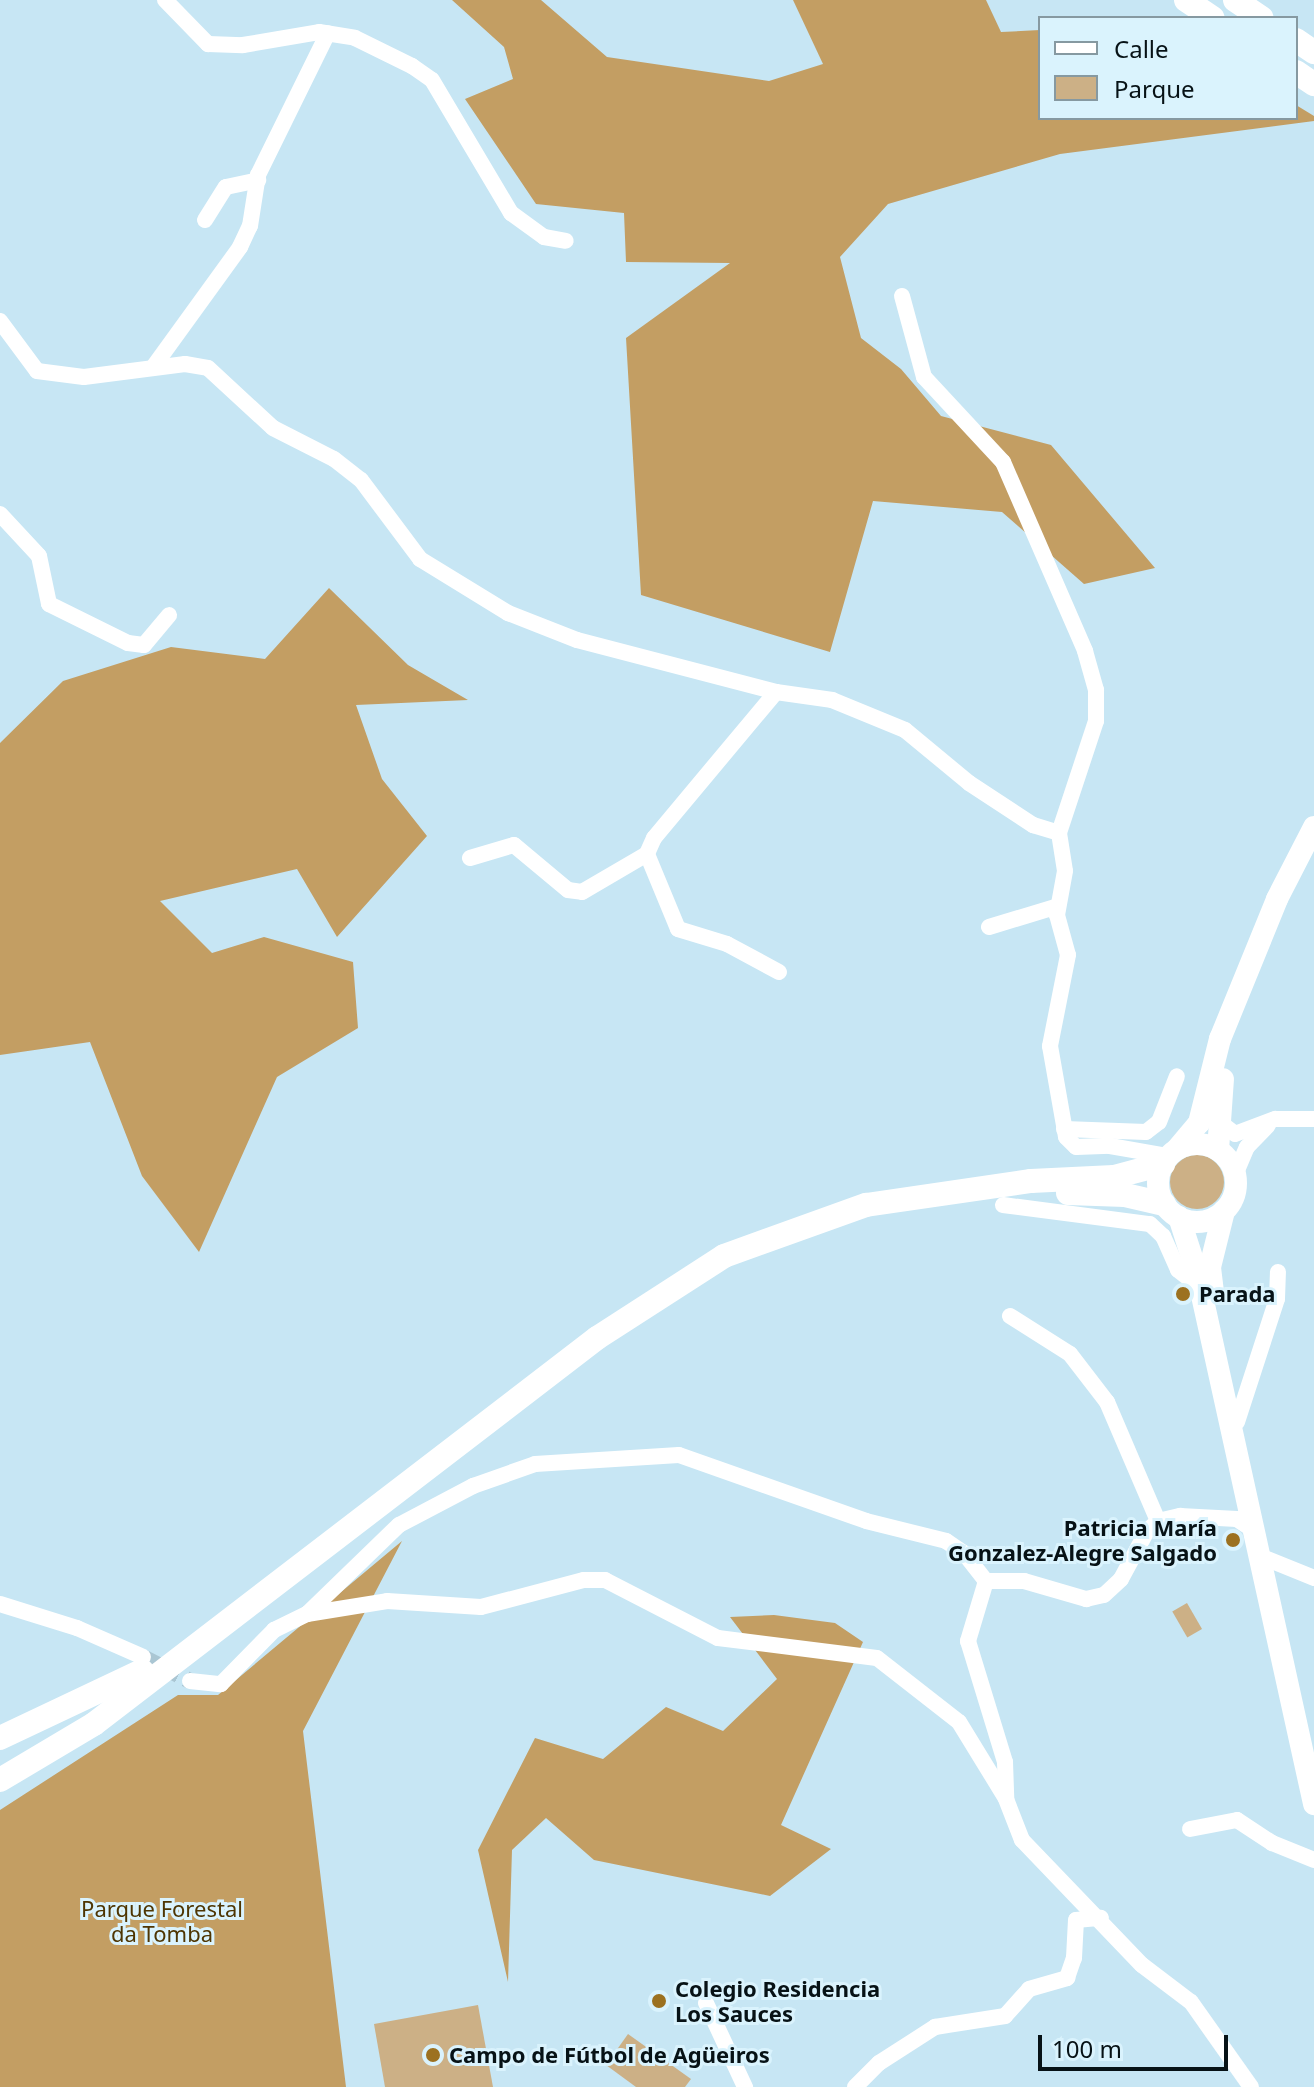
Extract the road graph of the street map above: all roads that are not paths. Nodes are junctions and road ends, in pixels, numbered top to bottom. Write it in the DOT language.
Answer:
graph roads {
  1 [pos="165,0"];
  2 [pos="1186,0"];
  3 [pos="1235,0"];
  4 [pos="1210,16"];
  5 [pos="1259,16"];
  6 [pos="328,33"];
  7 [pos="258,180"];
  8 [pos="205,220"];
  9 [pos="566,241"];
  10 [pos="902,296"];
  11 [pos="0,321"];
  12 [pos="154,366"];
  13 [pos="0,514"];
  14 [pos="169,615"];
  15 [pos="776,692"];
  16 [pos="1314,827"];
  17 [pos="1059,833"];
  18 [pos="647,854"];
  19 [pos="470,858"];
  20 [pos="1058,906"];
  21 [pos="989,927"];
  22 [pos="779,972"];
  23 [pos="1238,995"];
  24 [pos="1177,1076"];
  25 [pos="1275,1119"];
  26 [pos="1314,1119"];
  27 [pos="1218,1121"];
  28 [pos="1064,1129"];
  29 [pos="1250,1129"];
  30 [pos="1124,1150"];
  31 [pos="1220,1151"];
  32 [pos="1169,1156"];
  33 [pos="1130,1174"];
  34 [pos="1235,1175"];
  35 [pos="950,1193"];
  36 [pos="1003,1205"];
  37 [pos="1172,1210"];
  38 [pos="1224,1211"];
  39 [pos="1278,1272"];
  40 [pos="1200,1287"];
  41 [pos="1010,1316"];
  42 [pos="1254,1381"];
  43 [pos="1229,1382"];
  44 [pos="1237,1422"];
  45 [pos="1247,1520"];
  46 [pos="1158,1521"];
  47 [pos="348,1529"];
  48 [pos="1274,1566"];
  49 [pos="1314,1578"];
  50 [pos="986,1581"];
  51 [pos="0,1604"];
  52 [pos="307,1614"];
  53 [pos="143,1657"];
  54 [pos="190,1681"];
  55 [pos="0,1738"];
  56 [pos="1314,1771"];
  57 [pos="0,1780"];
  58 [pos="1006,1799"];
  59 [pos="1314,1804"];
  60 [pos="1190,1829"];
  61 [pos="1314,1860"];
  62 [pos="1101,1918"];
  63 [pos="706,2003"];
  64 [pos="745,2087"];
  65 [pos="855,2087"];
  66 [pos="1251,2087"];
  1 -- 6 [label="street"];
  2 -- 4 [label="highway"];
  3 -- 5 [label="highway"];
  6 -- 7 [label="street"];
  6 -- 9 [label="street"];
  7 -- 8 [label="street"];
  7 -- 12 [label="street"];
  10 -- 17 [label="street"];
  11 -- 12 [label="street"];
  12 -- 15 [label="street"];
  13 -- 14 [label="street"];
  15 -- 17 [label="street"];
  15 -- 18 [label="street"];
  16 -- 23 [label="main road"];
  17 -- 20 [label="street"];
  18 -- 19 [label="street"];
  18 -- 22 [label="street"];
  20 -- 21 [label="street"];
  20 -- 28 [label="street"];
  23 -- 27 [label="main road"];
  23 -- 32 [label="main road"];
  24 -- 28 [label="street"];
  25 -- 26 [label="street"];
  25 -- 29 [label="street"];
  25 -- 34 [label="street"];
  27 -- 29 [label="street"];
  27 -- 31 [label="main road"];
  28 -- 30 [label="street"];
  29 -- 31 [label="street"];
  30 -- 32 [label="street"];
  30 -- 33 [label="street"];
  31 -- 32 [label="main road"];
  31 -- 34 [label="main road"];
  32 -- 33 [label="highway"];
  32 -- 37 [label="main road"];
  33 -- 35 [label="highway"];
  34 -- 38 [label="main road"];
  35 -- 37 [label="highway"];
  35 -- 47 [label="highway"];
  36 -- 40 [label="street"];
  37 -- 38 [label="main road"];
  37 -- 40 [label="main road"];
  38 -- 43 [label="main road"];
  39 -- 42 [label="street"];
  40 -- 45 [label="main road"];
  41 -- 46 [label="street"];
  42 -- 43 [label="street"];
  42 -- 44 [label="street"];
  43 -- 44 [label="main road"];
  44 -- 48 [label="main road"];
  45 -- 46 [label="street"];
  45 -- 59 [label="main road"];
  46 -- 50 [label="street"];
  47 -- 55 [label="highway"];
  47 -- 57 [label="highway"];
  48 -- 49 [label="street"];
  48 -- 56 [label="main road"];
  50 -- 52 [label="street"];
  50 -- 58 [label="street"];
  51 -- 53 [label="street"];
  52 -- 54 [label="street"];
  52 -- 58 [label="street"];
  58 -- 62 [label="street"];
  60 -- 61 [label="street"];
  62 -- 65 [label="street"];
  62 -- 66 [label="street"];
  63 -- 64 [label="street"];
}
